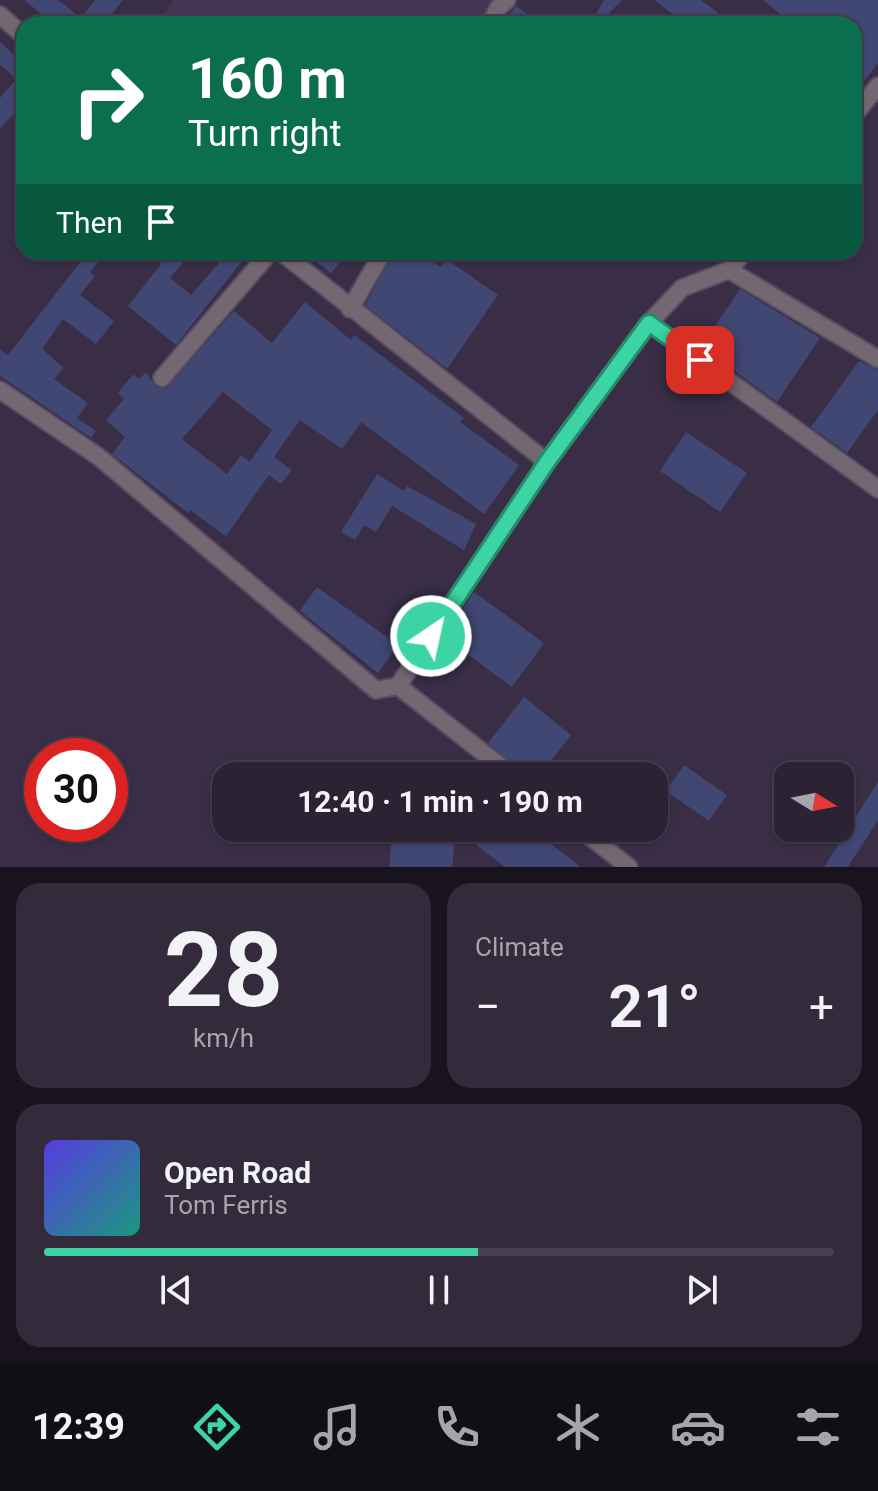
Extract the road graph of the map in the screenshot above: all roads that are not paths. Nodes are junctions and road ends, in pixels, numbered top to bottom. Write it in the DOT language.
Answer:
graph roads {
  1 [pos="507,0"];
  2 [pos="0,15"];
  3 [pos="494,16"];
  4 [pos="16,29"];
  5 [pos="878,86"];
  6 [pos="862,105"];
  7 [pos="263,260"];
  8 [pos="291,260"];
  9 [pos="378,260"];
  10 [pos="737,260"];
  11 [pos="729,270"];
  12 [pos="350,309"];
  13 [pos="649,323"];
  14 [pos="878,359"];
  15 [pos="162,378"];
  16 [pos="0,390"];
  17 [pos="547,462"];
  18 [pos="878,489"];
  19 [pos="398,686"];
  20 [pos="495,762"];
  21 [pos="597,842"];
  22 [pos="629,867"];
  1 -- 3 [label="street"];
  2 -- 4 [label="street"];
  5 -- 6 [label="street"];
  7 -- 15 [label="street"];
  8 -- 12 [label="street"];
  9 -- 12 [label="street"];
  10 -- 11 [label="street"];
  11 -- 13 [label="street"];
  11 -- 14 [label="street"];
  12 -- 17 [label="street"];
  13 -- 17 [label="street"];
  13 -- 18 [label="street"];
  16 -- 19 [label="street"];
  17 -- 19 [label="street"];
  19 -- 20 [label="street"];
  21 -- 22 [label="street"];
}
